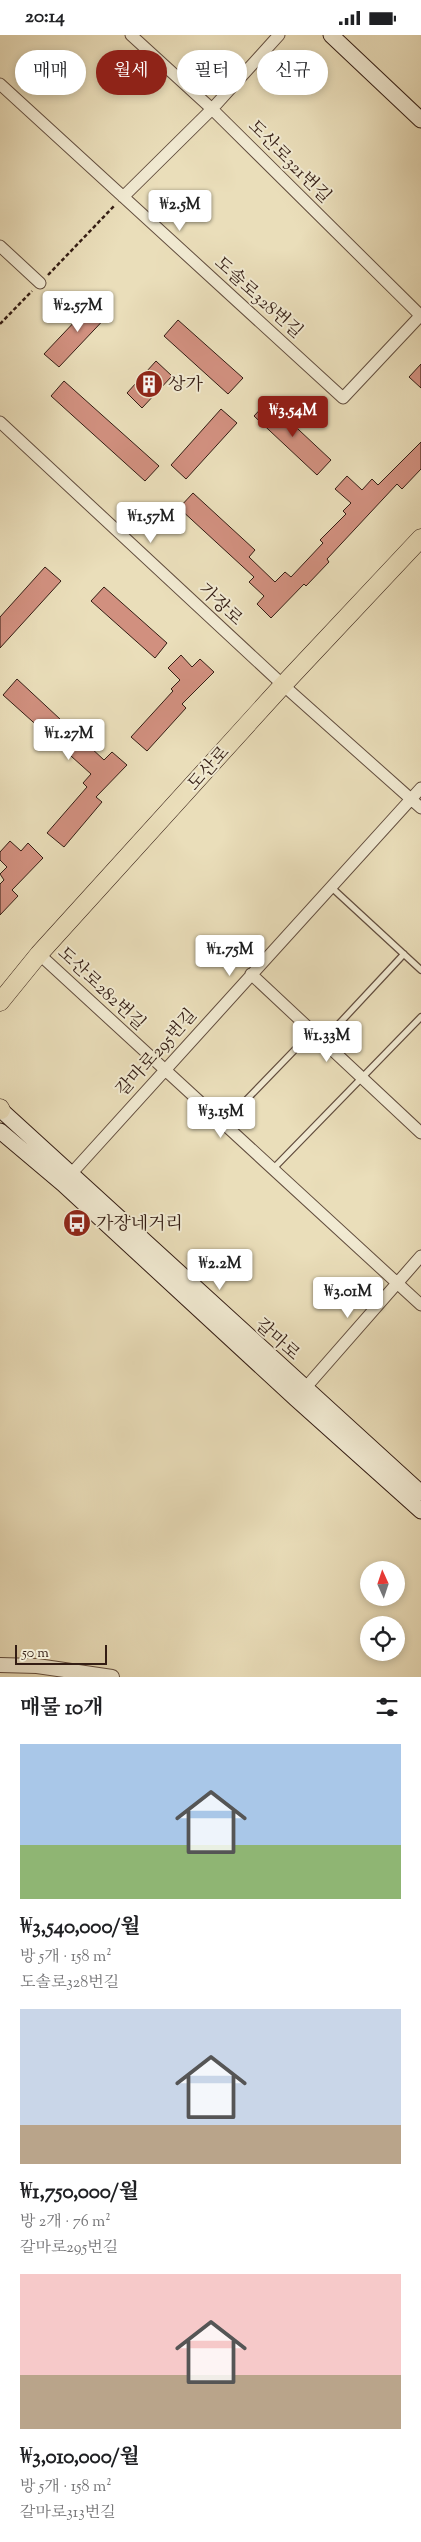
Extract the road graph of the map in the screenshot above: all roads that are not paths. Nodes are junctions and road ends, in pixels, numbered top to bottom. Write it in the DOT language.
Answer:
graph roads {
  1 [pos="131,35"];
  2 [pos="279,35"];
  3 [pos="331,35"];
  4 [pos="0,84"];
  5 [pos="212,109"];
  6 [pos="421,120"];
  7 [pos="123,197"];
  8 [pos="0,246"];
  9 [pos="40,283"];
  10 [pos="421,315"];
  11 [pos="0,422"];
  12 [pos="421,538"];
  13 [pos="283,685"];
  14 [pos="421,788"];
  15 [pos="411,799"];
  16 [pos="421,808"];
  17 [pos="331,887"];
  18 [pos="39,954"];
  19 [pos="404,954"];
  20 [pos="421,970"];
  21 [pos="251,974"];
  22 [pos="1,1002"];
  23 [pos="421,1017"];
  24 [pos="313,1031"];
  25 [pos="323,1041"];
  26 [pos="164,1069"];
  27 [pos="362,1078"];
  28 [pos="0,1109"];
  29 [pos="224,1124"];
  30 [pos="0,1131"];
  31 [pos="421,1133"];
  32 [pos="273,1169"];
  33 [pos="70,1175"];
  34 [pos="421,1256"];
  35 [pos="397,1283"];
  36 [pos="421,1305"];
  37 [pos="300,1394"];
  38 [pos="421,1493"];
  39 [pos="421,1511"];
  40 [pos="0,1665"];
  41 [pos="112,1677"];
  1 -- 5 [label="street, 도산로321번길"];
  2 -- 5 [label="street"];
  3 -- 6 [label="main road"];
  4 -- 7 [label="street, 도솔로328번길"];
  5 -- 7 [label="street"];
  5 -- 10 [label="street, 도산로321번길"];
  7 -- 10 [label="street, 도솔로328번길"];
  8 -- 9 [label="street"];
  11 -- 13 [label="street, 가장로"];
  12 -- 13 [label="main road, 도산로"];
  13 -- 15 [label="street, 가장로"];
  13 -- 18 [label="main road, 도산로"];
  14 -- 15 [label="street, 갈마로295번길"];
  15 -- 16 [label="street, 가장로"];
  15 -- 17 [label="street, 갈마로295번길"];
  17 -- 19 [label="lane"];
  17 -- 21 [label="street, 갈마로295번길"];
  18 -- 22 [label="main road, 도산로"];
  18 -- 26 [label="street, 도산로282번길"];
  19 -- 20 [label="lane"];
  19 -- 25 [label="lane"];
  21 -- 24 [label="street"];
  21 -- 26 [label="street, 갈마로295번길"];
  23 -- 27 [label="lane"];
  24 -- 25 [label="street"];
  24 -- 29 [label="lane"];
  25 -- 27 [label="street"];
  26 -- 29 [label="street, 도산로282번길"];
  26 -- 33 [label="street, 갈마로295번길"];
  27 -- 31 [label="street"];
  27 -- 32 [label="lane"];
  28 -- 33 [label="main road, 갈마로"];
  29 -- 32 [label="street, 도산로282번길"];
  30 -- 37 [label="main road, 갈마로"];
  32 -- 35 [label="street, 도산로282번길"];
  33 -- 37 [label="main road, 갈마로"];
  34 -- 35 [label="street"];
  35 -- 36 [label="street, 도산로282번길"];
  35 -- 37 [label="street"];
  37 -- 38 [label="main road, 갈마로"];
  37 -- 39 [label="main road, 갈마로"];
  40 -- 41 [label="street"];
}
